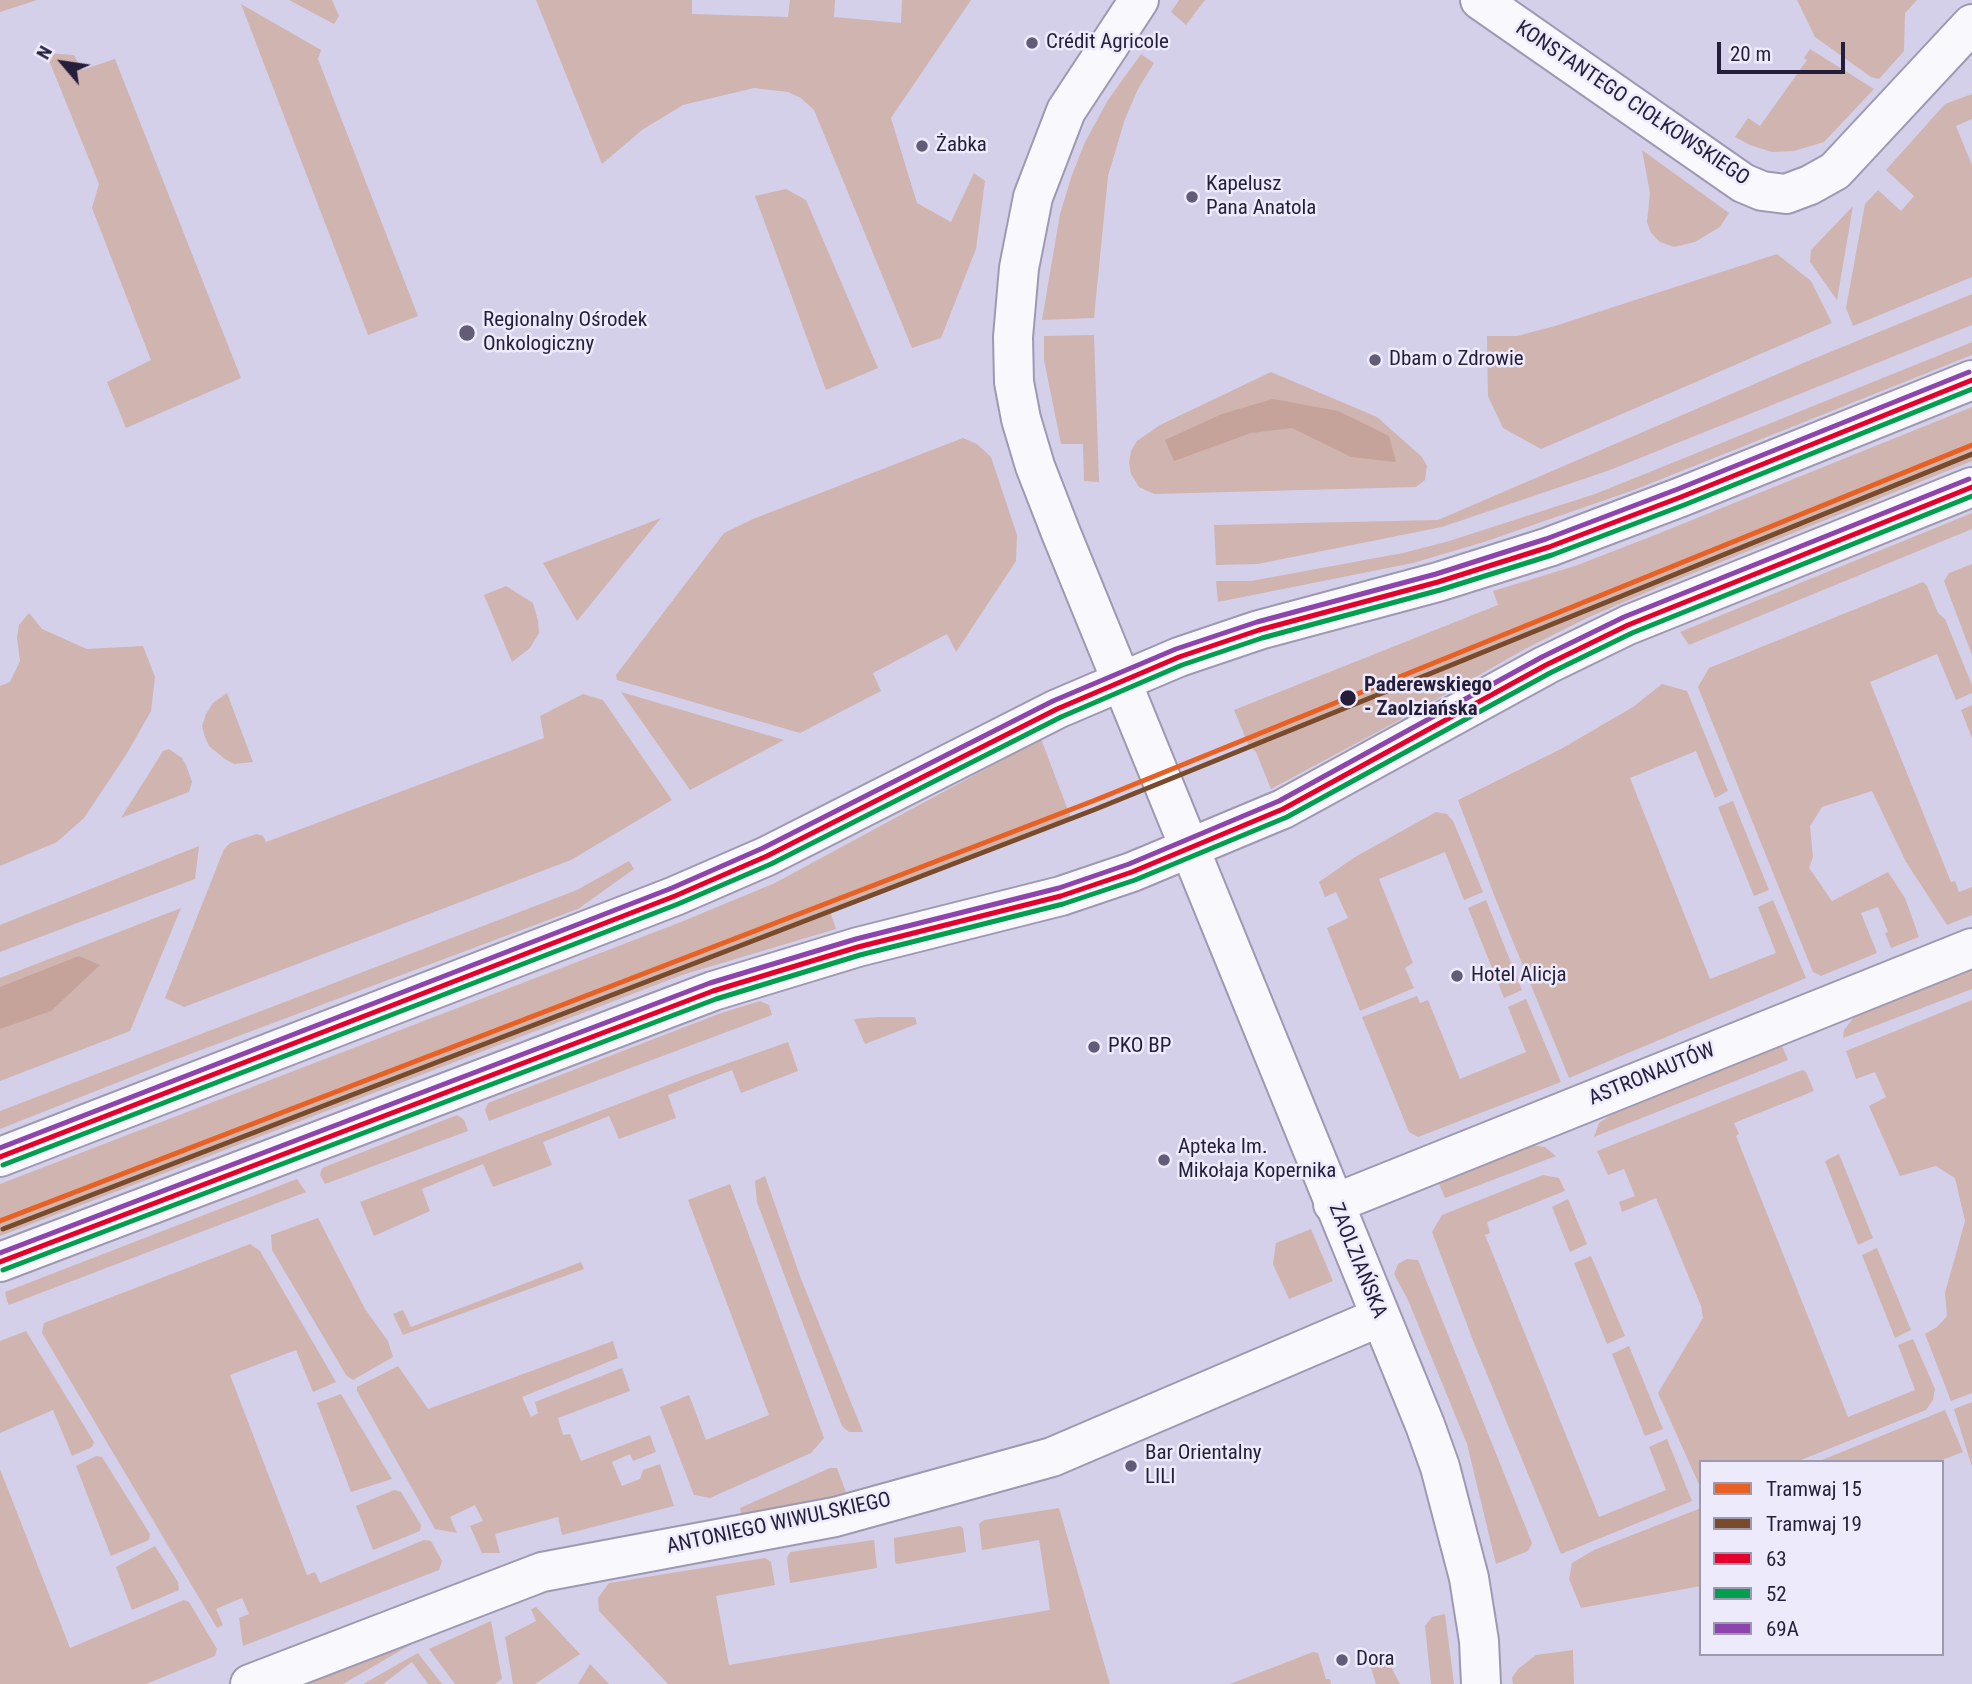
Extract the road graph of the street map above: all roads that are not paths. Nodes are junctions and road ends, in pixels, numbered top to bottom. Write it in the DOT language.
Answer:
graph roads {
  1 [pos="1139,0"];
  2 [pos="1480,0"];
  3 [pos="1972,24"];
  4 [pos="1972,380"];
  5 [pos="1972,487"];
  6 [pos="1121,681"];
  7 [pos="1190,849"];
  8 [pos="1972,948"];
  9 [pos="0,1157"];
  10 [pos="1333,1204"];
  11 [pos="0,1262"];
  12 [pos="1380,1317"];
  13 [pos="250,1684"];
  14 [pos="1481,1684"];
  1 -- 6 [label="street"];
  2 -- 3 [label="street, KONSTANTEGO CIOŁKOWSKIEGO"];
  4 -- 6 [label="street"];
  5 -- 7 [label="street"];
  6 -- 7 [label="street, ZAOLZIAŃSKA"];
  6 -- 9 [label="street"];
  7 -- 10 [label="street, ZAOLZIAŃSKA"];
  7 -- 11 [label="street"];
  8 -- 10 [label="street, ASTRONAUTÓW"];
  10 -- 12 [label="street, ZAOLZIAŃSKA"];
  12 -- 13 [label="street, ANTONIEGO WIWULSKIEGO"];
  12 -- 14 [label="street, ZAOLZIAŃSKA"];
}
